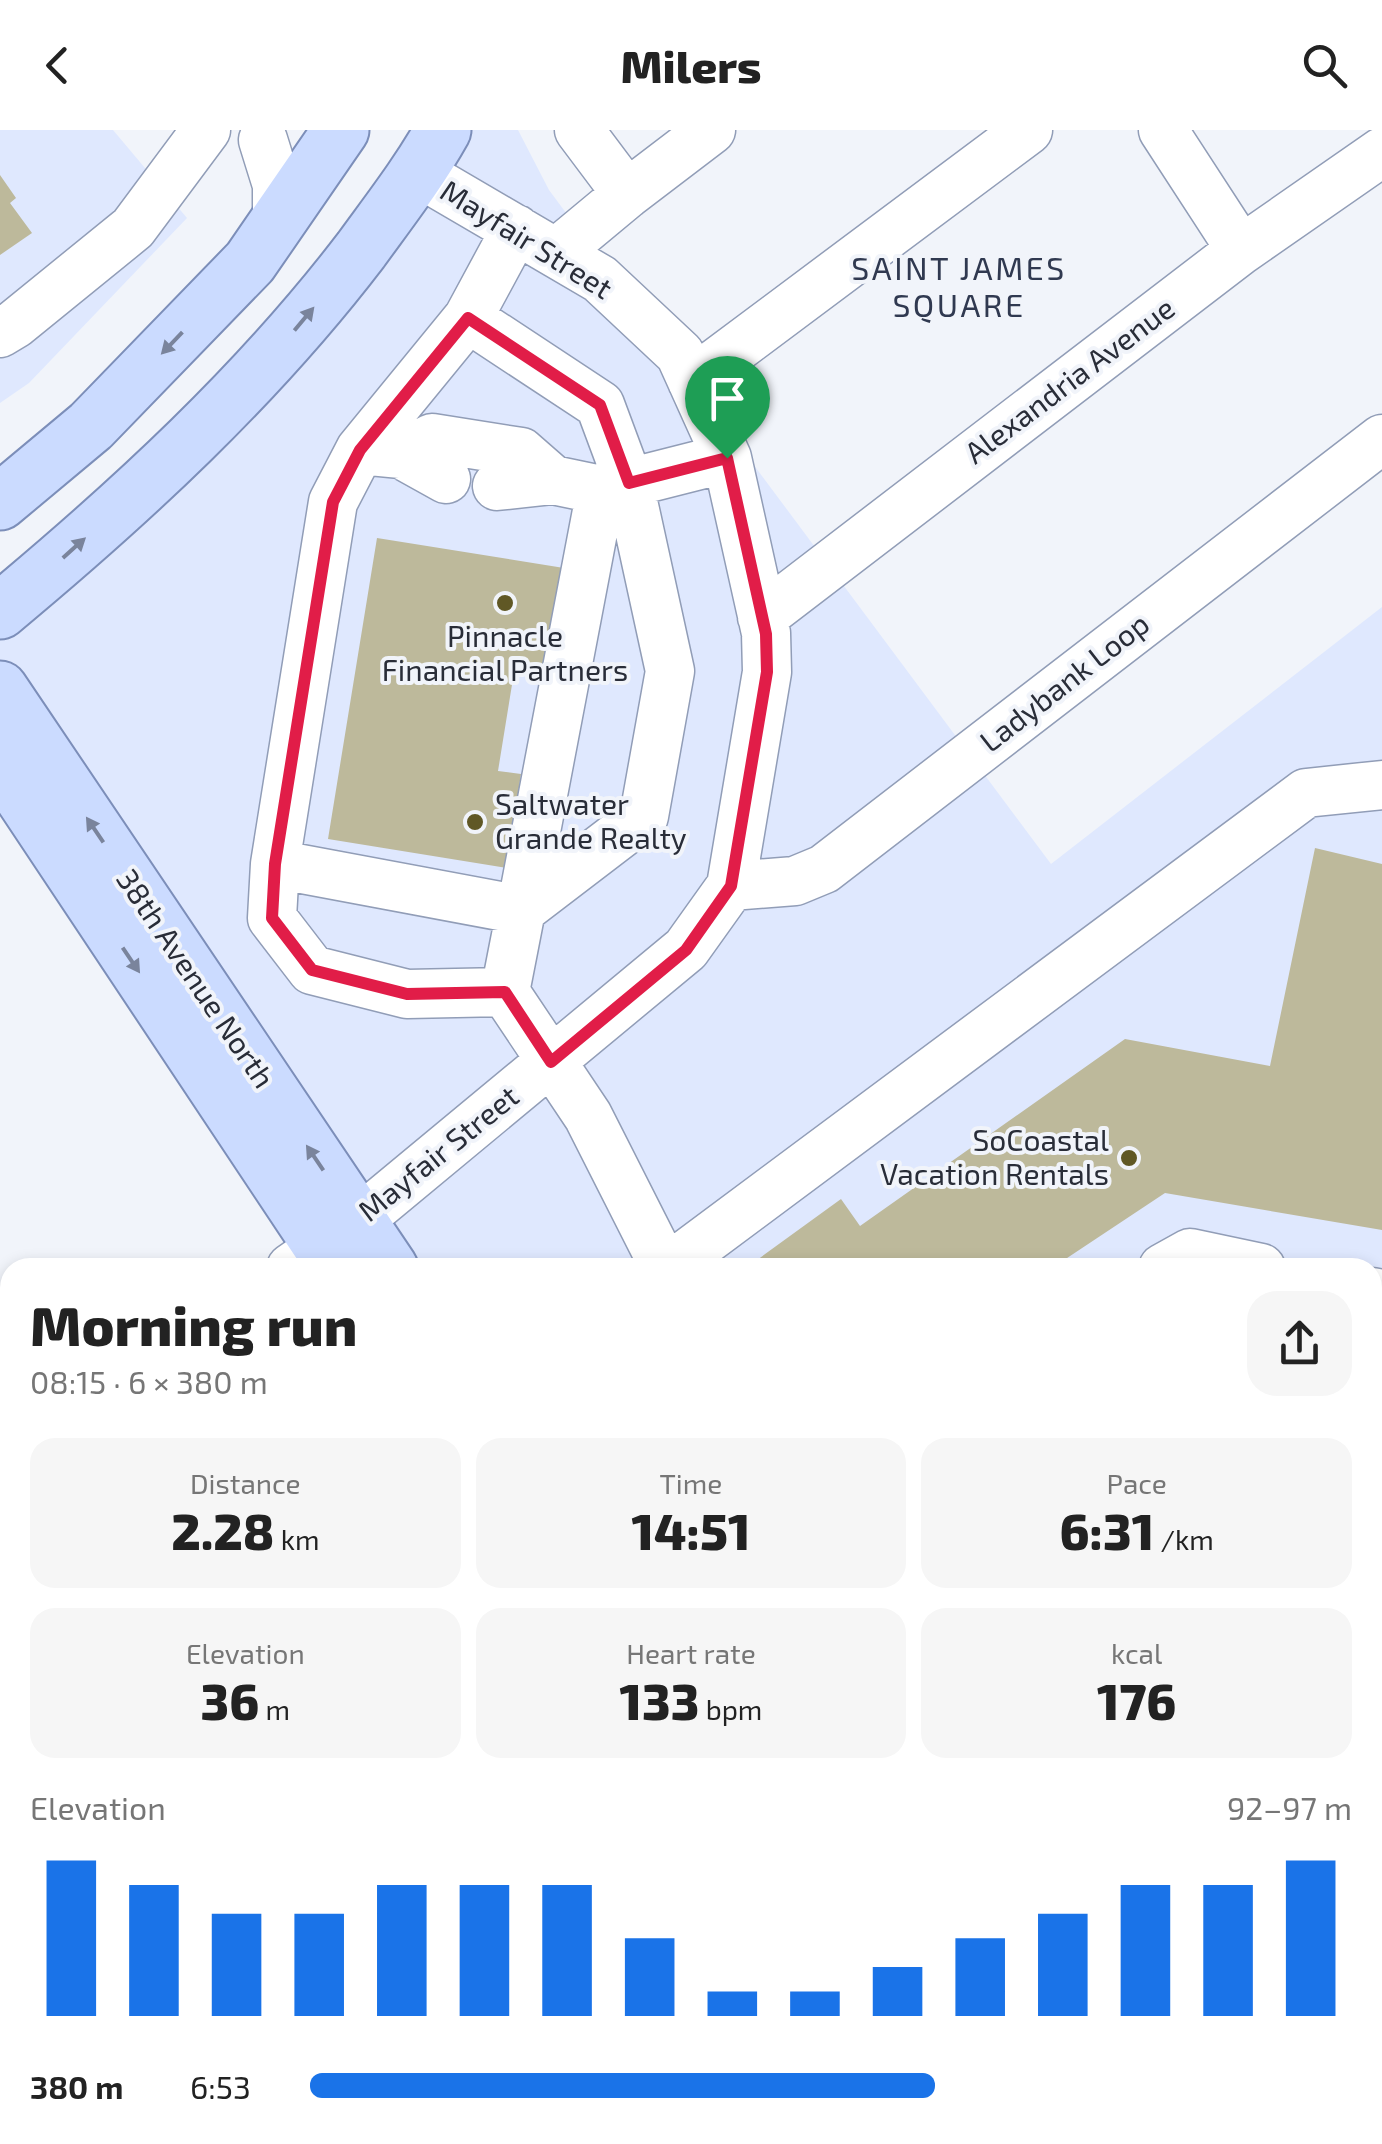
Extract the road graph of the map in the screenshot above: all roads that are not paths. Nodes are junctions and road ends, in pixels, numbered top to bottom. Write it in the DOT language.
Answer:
graph roads {
  1 [pos="206,130"];
  2 [pos="319,130"];
  3 [pos="341,130"];
  4 [pos="579,130"];
  5 [pos="711,130"];
  6 [pos="1028,130"];
  7 [pos="1162,130"];
  8 [pos="252,135"];
  9 [pos="431,151"];
  10 [pos="1382,152"];
  11 [pos="627,194"];
  12 [pos="277,224"];
  13 [pos="516,229"];
  14 [pos="1241,250"];
  15 [pos="556,253"];
  16 [pos="468,318"];
  17 [pos="0,333"];
  18 [pos="692,381"];
  19 [pos="1382,439"];
  20 [pos="380,452"];
  21 [pos="727,458"];
  22 [pos="446,479"];
  23 [pos="553,480"];
  24 [pos="496,486"];
  25 [pos="615,486"];
  26 [pos="0,502"];
  27 [pos="0,612"];
  28 [pos="762,617"];
  29 [pos="0,689"];
  30 [pos="0,762"];
  31 [pos="1382,785"];
  32 [pos="275,864"];
  33 [pos="731,886"];
  34 [pos="521,910"];
  35 [pos="505,992"];
  36 [pos="551,1062"];
  37 [pos="327,1251"];
  38 [pos="353,1258"];
  39 [pos="662,1258"];
  40 [pos="680,1258"];
  41 [pos="1181,1258"];
  42 [pos="1213,1258"];
  1 -- 17 [label="street"];
  2 -- 8 [label="street"];
  3 -- 12 [label="main road"];
  4 -- 11 [label="street"];
  5 -- 11 [label="street"];
  6 -- 18 [label="street"];
  7 -- 14 [label="street"];
  8 -- 12 [label="street"];
  9 -- 13 [label="street, Mayfair Street"];
  27 -- 9 [label="main road, one-way"];
  10 -- 14 [label="street, Alexandria Avenue"];
  11 -- 15 [label="street"];
  12 -- 26 [label="main road, one-way"];
  13 -- 15 [label="street, Mayfair Street"];
  13 -- 16 [label="street"];
  14 -- 28 [label="street, Alexandria Avenue"];
  15 -- 18 [label="street, Mayfair Street"];
  16 -- 20 [label="street"];
  16 -- 25 [label="street"];
  18 -- 21 [label="street, Mayfair Street"];
  19 -- 33 [label="street, Ladybank Loop"];
  20 -- 22 [label="street"];
  20 -- 23 [label="street"];
  20 -- 32 [label="street"];
  21 -- 25 [label="street"];
  21 -- 28 [label="street, Mayfair Street"];
  23 -- 24 [label="street"];
  23 -- 25 [label="street"];
  25 -- 34 [label="street"];
  25 -- 34 [label="street"];
  28 -- 33 [label="street, Mayfair Street"];
  37 -- 29 [label="main road, 38th Avenue North, one-way"];
  30 -- 37 [label="main road, 38th Avenue North, one-way"];
  31 -- 40 [label="street"];
  32 -- 34 [label="street"];
  32 -- 35 [label="street"];
  33 -- 36 [label="street, Mayfair Street"];
  34 -- 35 [label="street"];
  35 -- 36 [label="street"];
  36 -- 37 [label="street, Mayfair Street"];
  36 -- 39 [label="street"];
  37 -- 38 [label="main road, 38th Avenue North"];
  41 -- 42 [label="street"];
}
